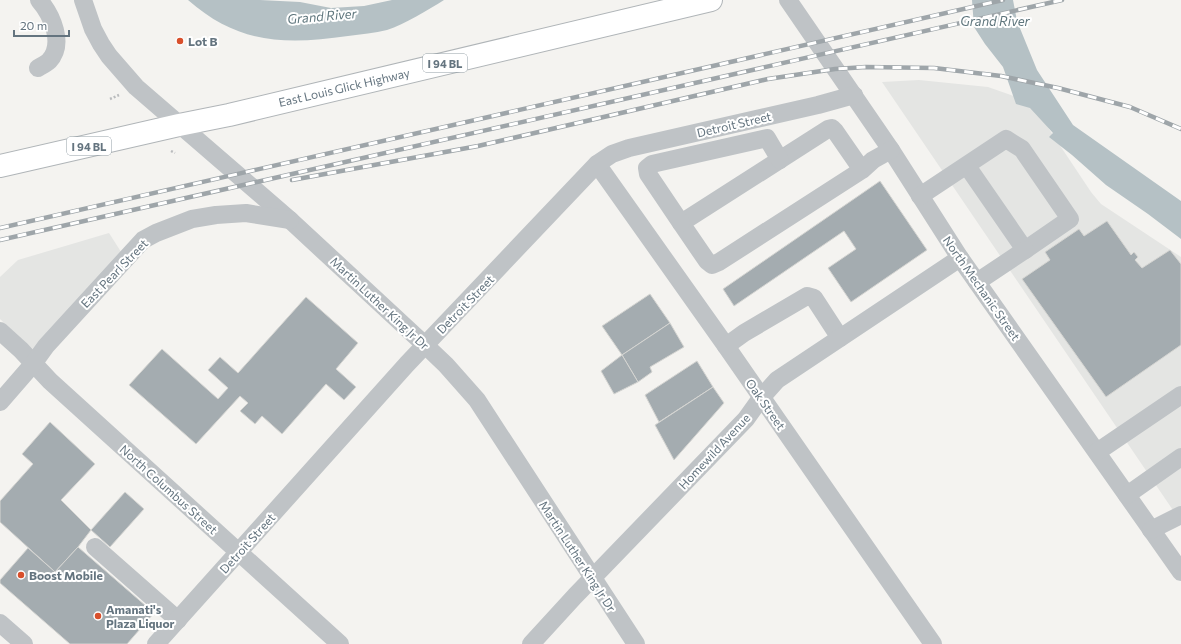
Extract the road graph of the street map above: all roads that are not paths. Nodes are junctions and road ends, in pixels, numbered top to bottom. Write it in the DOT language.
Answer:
graph roads {
  1 [pos="39,0"];
  2 [pos="83,0"];
  3 [pos="711,0"];
  4 [pos="788,0"];
  5 [pos="38,68"];
  6 [pos="854,95"];
  7 [pos="179,125"];
  8 [pos="891,150"];
  9 [pos="780,160"];
  10 [pos="597,164"];
  11 [pos="0,166"];
  12 [pos="967,166"];
  13 [pos="862,170"];
  14 [pos="920,196"];
  15 [pos="290,220"];
  16 [pos="681,223"];
  17 [pos="1025,250"];
  18 [pos="960,258"];
  19 [pos="977,282"];
  20 [pos="0,331"];
  21 [pos="840,338"];
  22 [pos="425,345"];
  23 [pos="726,346"];
  24 [pos="33,364"];
  25 [pos="1181,395"];
  26 [pos="761,398"];
  27 [pos="0,402"];
  28 [pos="1097,452"];
  29 [pos="1181,457"];
  30 [pos="1127,495"];
  31 [pos="1181,515"];
  32 [pos="1151,530"];
  33 [pos="94,547"];
  34 [pos="239,552"];
  35 [pos="1181,572"];
  36 [pos="592,578"];
  37 [pos="178,620"];
  38 [pos="0,623"];
  39 [pos="24,644"];
  40 [pos="156,644"];
  41 [pos="340,644"];
  42 [pos="531,644"];
  43 [pos="636,644"];
  44 [pos="933,644"];
  1 -- 5 [label="street"];
  2 -- 7 [label="street, Martin Luther King Jr Dr"];
  3 -- 7 [label="main road, East Louis Glick Highway / I 94 BL"];
  4 -- 6 [label="street, North Mechanic Street"];
  6 -- 8 [label="street, North Mechanic Street"];
  6 -- 10 [label="street, Detroit Street"];
  7 -- 11 [label="main road, East Louis Glick Highway / I 94 BL"];
  7 -- 15 [label="street, Martin Luther King Jr Dr"];
  8 -- 13 [label="street"];
  8 -- 14 [label="street, North Mechanic Street"];
  9 -- 13 [label="street"];
  9 -- 16 [label="street"];
  9 -- 16 [label="street"];
  10 -- 22 [label="street, Detroit Street"];
  10 -- 23 [label="street, Oak Street"];
  12 -- 14 [label="street"];
  12 -- 17 [label="street"];
  12 -- 17 [label="street"];
  13 -- 16 [label="street"];
  14 -- 18 [label="street, North Mechanic Street"];
  15 -- 22 [label="street, Martin Luther King Jr Dr"];
  15 -- 24 [label="street, East Pearl Street"];
  17 -- 19 [label="street"];
  18 -- 19 [label="street, North Mechanic Street"];
  18 -- 21 [label="street, Homewild Avenue"];
  19 -- 28 [label="street, North Mechanic Street"];
  20 -- 24 [label="street, North Columbus Street"];
  21 -- 23 [label="street"];
  21 -- 26 [label="street, Homewild Avenue"];
  22 -- 34 [label="street, Detroit Street"];
  22 -- 36 [label="street, Martin Luther King Jr Dr"];
  23 -- 26 [label="street, Oak Street"];
  24 -- 27 [label="street, East Pearl Street"];
  24 -- 34 [label="street, North Columbus Street"];
  25 -- 28 [label="street"];
  26 -- 36 [label="street, Homewild Avenue"];
  26 -- 44 [label="street, Oak Street"];
  28 -- 30 [label="street, North Mechanic Street"];
  29 -- 30 [label="street"];
  30 -- 32 [label="street, North Mechanic Street"];
  31 -- 32 [label="street"];
  32 -- 35 [label="street, North Mechanic Street"];
  33 -- 37 [label="street"];
  34 -- 37 [label="street, Detroit Street"];
  34 -- 41 [label="street, North Columbus Street"];
  36 -- 42 [label="street, Homewild Avenue"];
  36 -- 43 [label="street, Martin Luther King Jr Dr"];
  37 -- 40 [label="street, Detroit Street"];
  38 -- 39 [label="street"];
}
